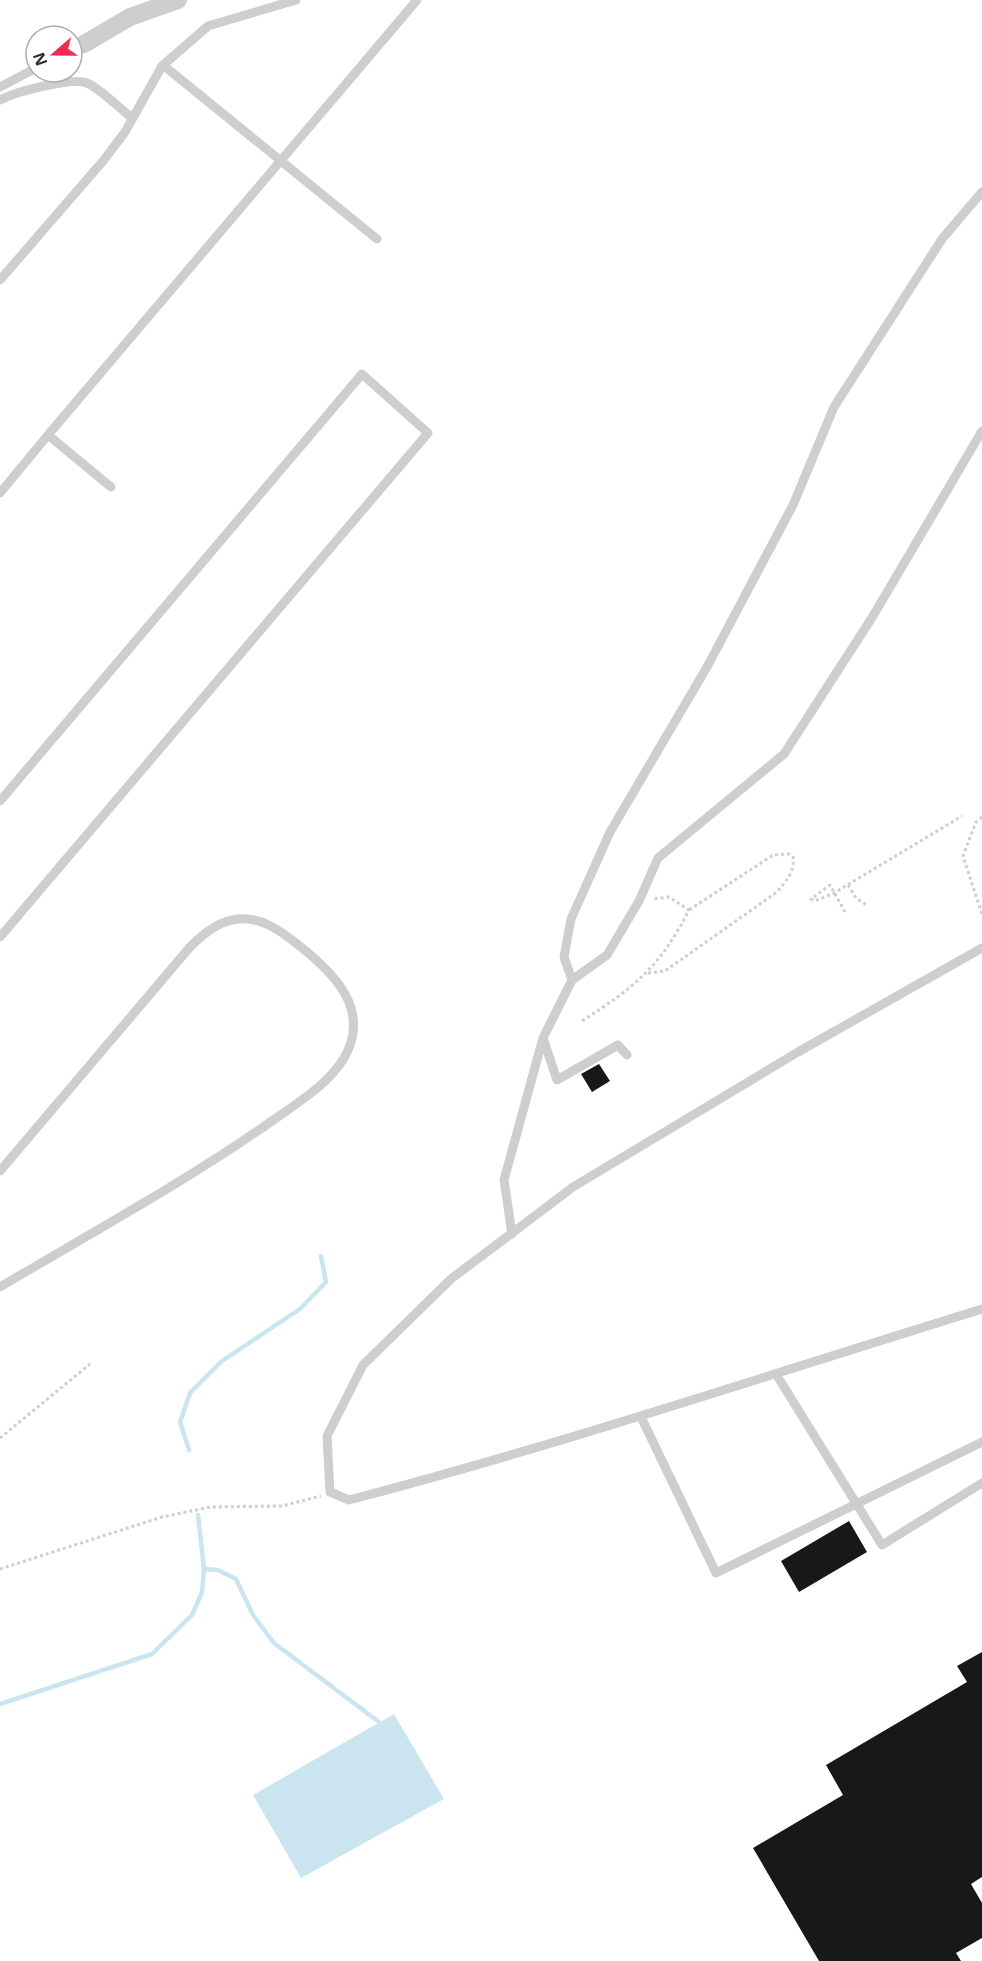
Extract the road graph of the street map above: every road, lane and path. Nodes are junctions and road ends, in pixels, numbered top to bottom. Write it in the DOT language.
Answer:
graph roads {
  1 [pos="178,0"];
  2 [pos="296,0"];
  3 [pos="417,0"];
  4 [pos="84,44"];
  5 [pos="163,65"];
  6 [pos="24,74"];
  7 [pos="0,87"];
  8 [pos="0,100"];
  9 [pos="132,118"];
  10 [pos="280,161"];
  11 [pos="982,192"];
  12 [pos="377,239"];
  13 [pos="0,280"];
  14 [pos="982,431"];
  15 [pos="48,435"];
  16 [pos="111,487"];
  17 [pos="0,493"];
  18 [pos="0,801"];
  19 [pos="962,816"];
  20 [pos="982,817"];
  21 [pos="848,885"];
  22 [pos="834,893"];
  23 [pos="639,901"];
  24 [pos="868,906"];
  25 [pos="689,910"];
  26 [pos="845,912"];
  27 [pos="982,914"];
  28 [pos="0,937"];
  29 [pos="982,948"];
  30 [pos="648,973"];
  31 [pos="572,980"];
  32 [pos="582,1021"];
  33 [pos="543,1038"];
  34 [pos="627,1054"];
  35 [pos="0,1171"];
  36 [pos="512,1234"];
  37 [pos="0,1287"];
  38 [pos="982,1309"];
  39 [pos="90,1364"];
  40 [pos="776,1374"];
  41 [pos="641,1418"];
  42 [pos="0,1438"];
  43 [pos="982,1442"];
  44 [pos="982,1483"];
  45 [pos="330,1492"];
  46 [pos="857,1504"];
  47 [pos="0,1569"];
  1 -- 4 [label="street"];
  2 -- 5 [label="lane"];
  3 -- 10 [label="lane"];
  5 -- 9 [label="lane"];
  5 -- 10 [label="lane"];
  6 -- 7 [label="lane"];
  8 -- 9 [label="lane"];
  9 -- 13 [label="lane"];
  10 -- 12 [label="lane"];
  10 -- 15 [label="lane"];
  11 -- 31 [label="lane"];
  14 -- 23 [label="lane"];
  15 -- 16 [label="lane"];
  15 -- 17 [label="lane"];
  18 -- 28 [label="lane"];
  19 -- 21 [label="path"];
  20 -- 27 [label="path"];
  21 -- 22 [label="path"];
  21 -- 24 [label="path"];
  22 -- 22 [label="path"];
  22 -- 26 [label="path"];
  23 -- 25 [label="path"];
  23 -- 31 [label="lane"];
  25 -- 30 [label="path"];
  25 -- 30 [label="path"];
  29 -- 36 [label="lane"];
  30 -- 32 [label="path"];
  31 -- 33 [label="lane"];
  33 -- 34 [label="lane"];
  33 -- 36 [label="lane"];
  35 -- 37 [label="lane"];
  36 -- 45 [label="lane"];
  38 -- 40 [label="lane"];
  39 -- 42 [label="path"];
  40 -- 41 [label="lane"];
  40 -- 46 [label="lane"];
  41 -- 45 [label="lane"];
  41 -- 46 [label="lane"];
  43 -- 46 [label="lane"];
  44 -- 46 [label="lane"];
  45 -- 47 [label="path"];
}
